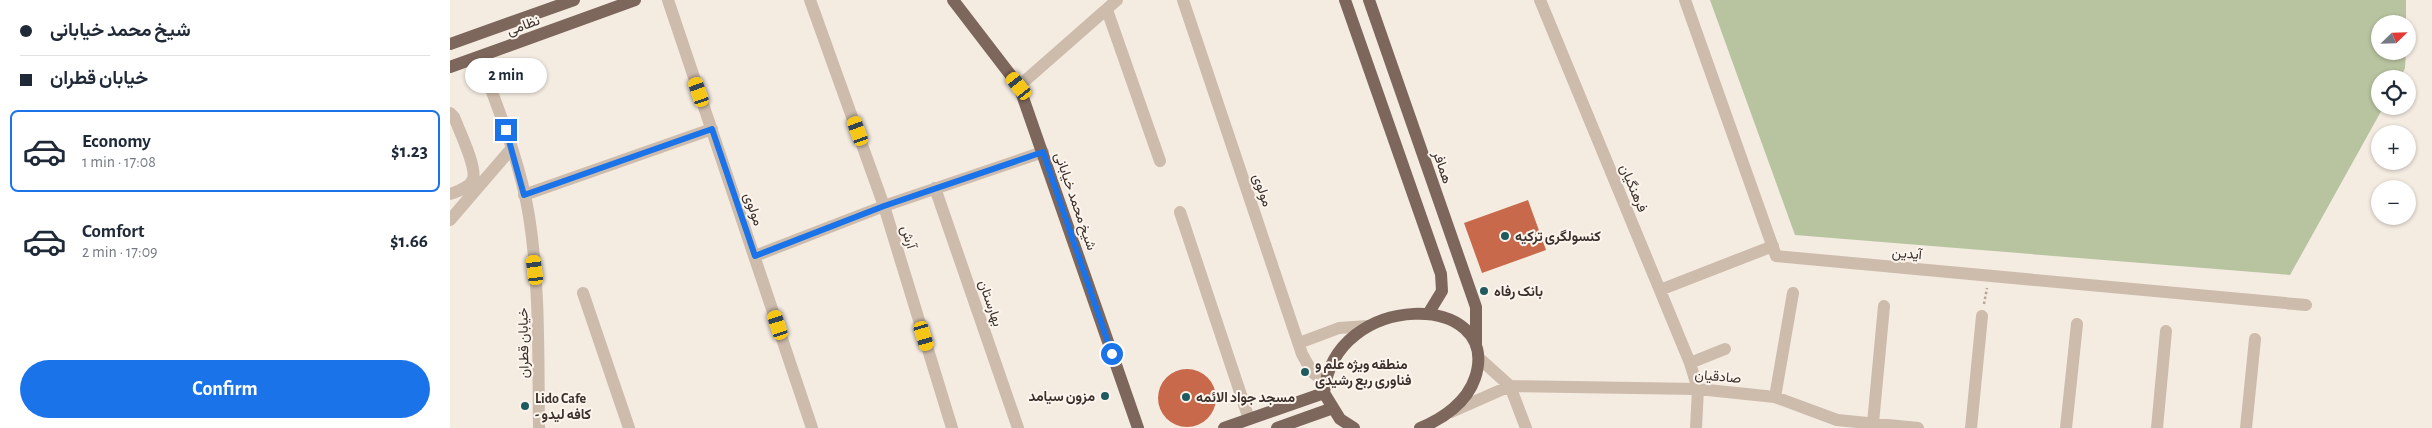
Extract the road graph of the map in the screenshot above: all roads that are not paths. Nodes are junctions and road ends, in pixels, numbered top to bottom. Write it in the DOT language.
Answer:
graph roads {
  1 [pos="574,0"];
  2 [pos="635,0"];
  3 [pos="668,0"];
  4 [pos="810,0"];
  5 [pos="953,0"];
  6 [pos="1118,0"];
  7 [pos="1183,0"];
  8 [pos="1345,0"];
  9 [pos="1369,0"];
  10 [pos="1540,0"];
  11 [pos="1685,0"];
  12 [pos="1107,10"];
  13 [pos="472,37"];
  14 [pos="450,44"];
  15 [pos="479,57"];
  16 [pos="450,67"];
  17 [pos="1019,86"];
  18 [pos="450,113"];
  19 [pos="712,129"];
  20 [pos="512,148"];
  21 [pos="1043,152"];
  22 [pos="1160,161"];
  23 [pos="1427,166"];
  24 [pos="1406,174"];
  25 [pos="935,188"];
  26 [pos="450,194"];
  27 [pos="524,195"];
  28 [pos="884,206"];
  29 [pos="1180,212"];
  30 [pos="450,220"];
  31 [pos="1773,246"];
  32 [pos="755,256"];
  33 [pos="1660,290"];
  34 [pos="583,293"];
  35 [pos="1793,293"];
  36 [pos="2306,305"];
  37 [pos="1884,306"];
  38 [pos="1428,314"];
  39 [pos="1982,316"];
  40 [pos="2077,324"];
  41 [pos="1368,326"];
  42 [pos="2166,331"];
  43 [pos="2255,339"];
  44 [pos="1299,343"];
  45 [pos="1476,345"];
  46 [pos="1725,349"];
  47 [pos="1480,360"];
  48 [pos="1690,363"];
  49 [pos="1510,386"];
  50 [pos="1324,388"];
  51 [pos="1698,389"];
  52 [pos="1775,397"];
  53 [pos="1450,412"];
  54 [pos="1249,419"];
  55 [pos="1336,419"];
  56 [pos="1873,423"];
  57 [pos="1837,424"];
  58 [pos="539,428"];
  59 [pos="629,428"];
  60 [pos="812,428"];
  61 [pos="952,428"];
  62 [pos="1018,428"];
  63 [pos="1138,428"];
  64 [pos="1224,428"];
  65 [pos="1277,428"];
  66 [pos="1354,428"];
  67 [pos="1420,428"];
  68 [pos="1526,428"];
  69 [pos="1696,428"];
  70 [pos="1918,428"];
  71 [pos="1970,428"];
  72 [pos="2066,428"];
  73 [pos="2157,428"];
  74 [pos="2246,428"];
  1 -- 13 [label="main road, نظامی"];
  2 -- 15 [label="main road, نظامی"];
  3 -- 19 [label="street, مولوی"];
  4 -- 28 [label="street, آرش"];
  5 -- 17 [label="main road, شیخ محمد خیابانی"];
  6 -- 12 [label="street"];
  7 -- 44 [label="street, مولوی"];
  8 -- 24 [label="main road"];
  9 -- 23 [label="main road, همافر"];
  10 -- 33 [label="street, فرهنگیان"];
  11 -- 31 [label="street"];
  12 -- 17 [label="street"];
  12 -- 22 [label="street"];
  13 -- 14 [label="main road, نظامی"];
  13 -- 15 [label="main road"];
  15 -- 16 [label="main road, نظامی"];
  15 -- 20 [label="street, خیابان قطران"];
  17 -- 21 [label="main road, شیخ محمد خیابانی"];
  18 -- 26 [label="street"];
  19 -- 27 [label="street"];
  19 -- 32 [label="street, مولوی"];
  20 -- 27 [label="street, خیابان قطران"];
  20 -- 30 [label="street"];
  21 -- 25 [label="street"];
  21 -- 63 [label="main road, شیخ محمد خیابانی"];
  23 -- 24 [label="main road"];
  23 -- 45 [label="main road, همافر"];
  24 -- 38 [label="main road"];
  25 -- 28 [label="street"];
  25 -- 62 [label="street, بهارستان"];
  27 -- 58 [label="street, خیابان قطران"];
  28 -- 32 [label="street"];
  28 -- 61 [label="street, آرش"];
  29 -- 54 [label="street"];
  31 -- 33 [label="street"];
  31 -- 36 [label="street, آیدین"];
  32 -- 60 [label="street, مولوی"];
  33 -- 48 [label="street, فرهنگیان"];
  34 -- 59 [label="street"];
  35 -- 52 [label="street"];
  37 -- 56 [label="street"];
  38 -- 41 [label="main road"];
  38 -- 45 [label="main road"];
  39 -- 71 [label="street"];
  40 -- 72 [label="street"];
  41 -- 44 [label="street"];
  41 -- 50 [label="main road"];
  42 -- 73 [label="street"];
  43 -- 74 [label="street"];
  44 -- 50 [label="street, مولوی"];
  45 -- 47 [label="main road"];
  46 -- 48 [label="street"];
  47 -- 49 [label="street"];
  47 -- 53 [label="main road"];
  48 -- 51 [label="street, فرهنگیان"];
  49 -- 51 [label="street, صادقیان"];
  49 -- 53 [label="street"];
  49 -- 68 [label="street"];
  50 -- 54 [label="main road"];
  50 -- 55 [label="main road"];
  51 -- 52 [label="street, صادقیان"];
  51 -- 69 [label="street"];
  52 -- 57 [label="street, صادقیان"];
  53 -- 67 [label="main road"];
  54 -- 64 [label="main road"];
  55 -- 65 [label="main road"];
  55 -- 66 [label="main road"];
  56 -- 57 [label="street, صادقیان"];
  56 -- 70 [label="street, صادقیان"];
}
